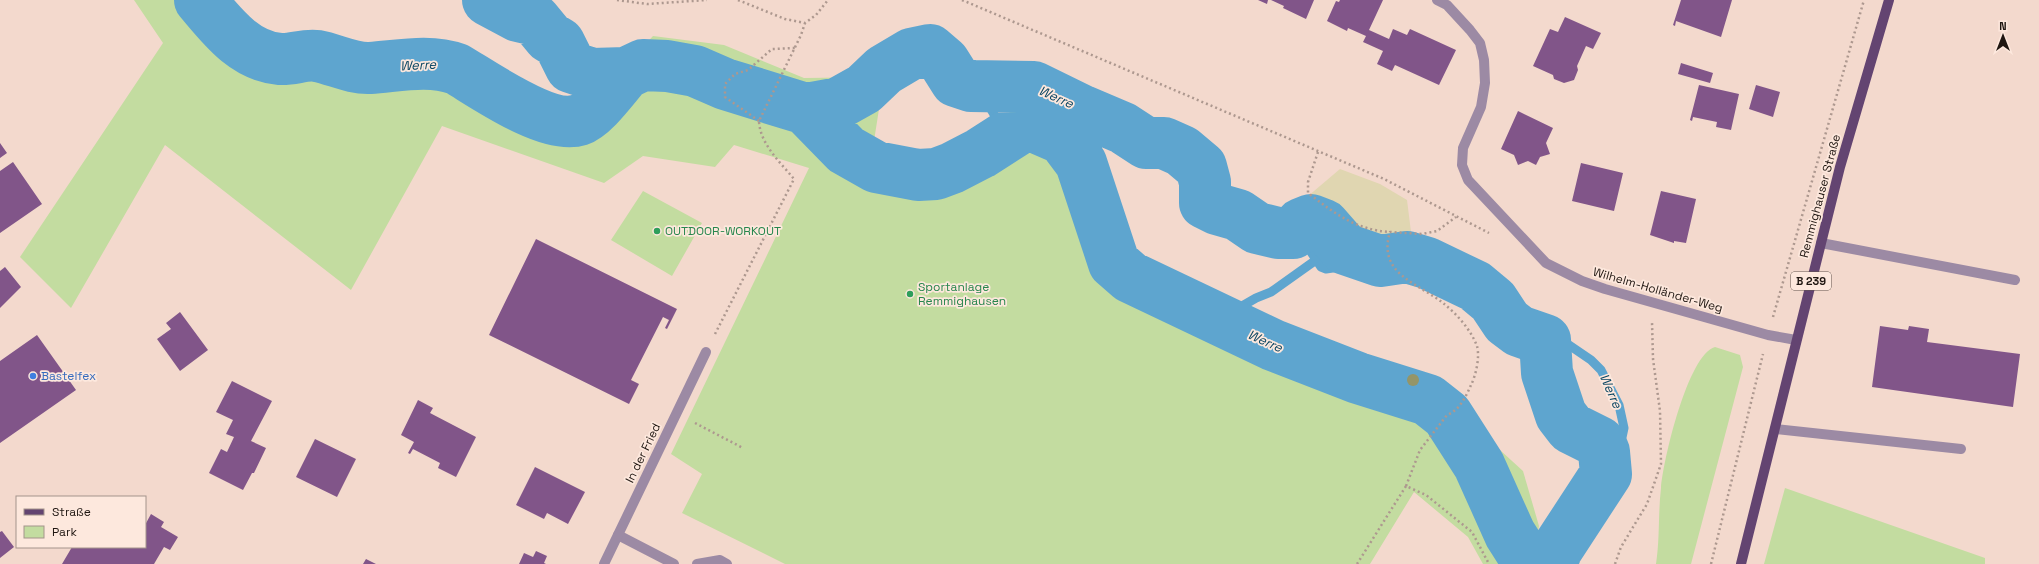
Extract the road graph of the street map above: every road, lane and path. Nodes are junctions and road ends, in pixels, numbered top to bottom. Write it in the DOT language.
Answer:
graph roads {
  1 [pos="617,0"];
  2 [pos="707,0"];
  3 [pos="738,0"];
  4 [pos="828,0"];
  5 [pos="962,0"];
  6 [pos="1437,0"];
  7 [pos="1864,0"];
  8 [pos="1889,0"];
  9 [pos="805,23"];
  10 [pos="795,48"];
  11 [pos="759,121"];
  12 [pos="1318,152"];
  13 [pos="1456,217"];
  14 [pos="1514,229"];
  15 [pos="1390,232"];
  16 [pos="1821,243"];
  17 [pos="2015,280"];
  18 [pos="1652,302"];
  19 [pos="1768,335"];
  20 [pos="1796,340"];
  21 [pos="706,352"];
  22 [pos="677,413"];
  23 [pos="1775,429"];
  24 [pos="744,448"];
  25 [pos="1961,450"];
  26 [pos="1406,486"];
  27 [pos="618,535"];
  28 [pos="604,564"];
  29 [pos="674,564"];
  30 [pos="697,564"];
  31 [pos="727,564"];
  32 [pos="1357,564"];
  33 [pos="1489,564"];
  34 [pos="1615,564"];
  35 [pos="1711,564"];
  36 [pos="1741,564"];
  1 -- 2 [label="path"];
  3 -- 9 [label="path"];
  4 -- 9 [label="path"];
  5 -- 12 [label="path"];
  6 -- 14 [label="street, Wilhelm-Holländer-Weg"];
  7 -- 19 [label="path"];
  8 -- 16 [label="main road, Remmighauser Straße / B 239"];
  9 -- 10 [label="path"];
  10 -- 11 [label="path"];
  10 -- 11 [label="path"];
  11 -- 21 [label="path"];
  12 -- 13 [label="path"];
  12 -- 15 [label="path"];
  13 -- 14 [label="path"];
  13 -- 15 [label="path"];
  14 -- 18 [label="street, Wilhelm-Holländer-Weg"];
  15 -- 26 [label="path"];
  16 -- 17 [label="street"];
  16 -- 20 [label="main road, Remmighauser Straße / B 239"];
  18 -- 19 [label="street, Wilhelm-Holländer-Weg"];
  18 -- 34 [label="path"];
  19 -- 20 [label="street, Wilhelm-Holländer-Weg"];
  19 -- 35 [label="path"];
  20 -- 23 [label="main road, Remmighauser Straße / B 239"];
  21 -- 22 [label="street, In der Fried"];
  22 -- 24 [label="path"];
  22 -- 27 [label="street, In der Fried"];
  23 -- 25 [label="street"];
  23 -- 36 [label="main road, Remmighauser Straße / B 239"];
  26 -- 32 [label="path"];
  26 -- 33 [label="path"];
  27 -- 28 [label="street, In der Fried"];
  27 -- 29 [label="street"];
  30 -- 31 [label="street"];
}
